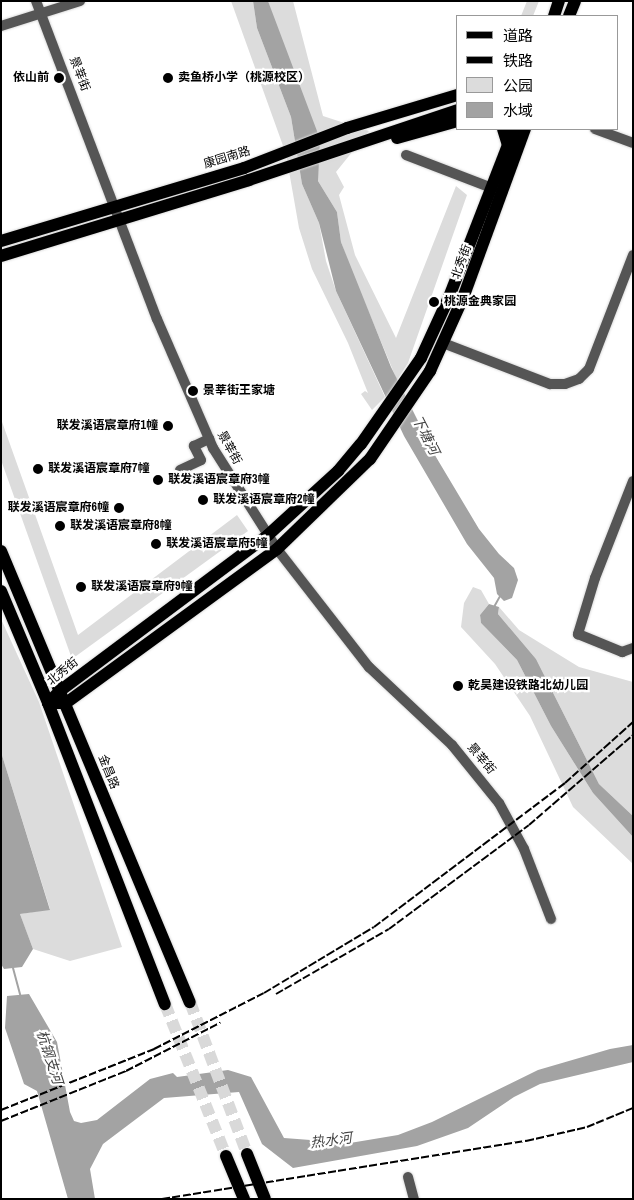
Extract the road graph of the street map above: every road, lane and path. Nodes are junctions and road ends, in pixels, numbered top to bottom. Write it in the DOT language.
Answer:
graph roads {
  1 [pos="36,1"];
  2 [pos="80,1"];
  3 [pos="559,1"];
  4 [pos="575,1"];
  5 [pos="41,15"];
  6 [pos="554,15"];
  7 [pos="569,15"];
  8 [pos="1,26"];
  9 [pos="456,96"];
  10 [pos="456,111"];
  11 [pos="456,122"];
  12 [pos="503,130"];
  13 [pos="514,130"];
  14 [pos="525,130"];
  15 [pos="598,130"];
  16 [pos="372,140"];
  17 [pos="633,143"];
  18 [pos="508,146"];
  19 [pos="406,155"];
  20 [pos="277,163"];
  21 [pos="492,188"];
  22 [pos="114,206"];
  23 [pos="119,219"];
  24 [pos="1,241"];
  25 [pos="633,255"];
  26 [pos="1,256"];
  27 [pos="443,343"];
  28 [pos="209,439"];
  29 [pos="180,470"];
  30 [pos="633,481"];
  31 [pos="268,535"];
  32 [pos="277,549"];
  33 [pos="1,551"];
  34 [pos="1,591"];
  35 [pos="633,648"];
  36 [pos="61,690"];
  37 [pos="48,703"];
  38 [pos="66,703"];
  39 [pos="551,919"];
  40 [pos="190,1002"];
  41 [pos="165,1004"];
  42 [pos="247,1154"];
  43 [pos="226,1156"];
  44 [pos="408,1177"];
  45 [pos="244,1199"];
  46 [pos="266,1199"];
  47 [pos="414,1199"];
  1 -- 5 [label="street, 景莘街"];
  2 -- 5 [label="street"];
  3 -- 6 [label="main road"];
  4 -- 7 [label="main road"];
  5 -- 8 [label="street"];
  5 -- 22 [label="street, 景莘街"];
  9 -- 20 [label="main road, 康园南路"];
  10 -- 16 [label="main road, 康园南路"];
  11 -- 16 [label="main road"];
  12 -- 18 [label="main road"];
  13 -- 18 [label="main road, 北秀街"];
  14 -- 27 [label="main road, 北秀街"];
  15 -- 17 [label="street"];
  16 -- 20 [label="main road, 康园南路"];
  18 -- 21 [label="main road, 北秀街"];
  19 -- 21 [label="street"];
  20 -- 22 [label="main road, 康园南路"];
  20 -- 23 [label="main road, 康园南路"];
  21 -- 31 [label="main road, 北秀街"];
  22 -- 23 [label="street, 景莘街"];
  22 -- 24 [label="main road, 康园南路"];
  23 -- 26 [label="main road, 康园南路"];
  23 -- 28 [label="street, 景莘街"];
  25 -- 27 [label="street"];
  27 -- 32 [label="main road, 北秀街"];
  28 -- 29 [label="street"];
  28 -- 31 [label="street, 景莘街"];
  30 -- 35 [label="street"];
  31 -- 32 [label="street, 景莘街"];
  31 -- 36 [label="main road, 北秀街"];
  32 -- 38 [label="main road"];
  32 -- 39 [label="street, 景莘街"];
  33 -- 36 [label="main road, 金昌路"];
  34 -- 37 [label="main road"];
  36 -- 37 [label="main road, 北秀街"];
  36 -- 38 [label="main road, 金昌路"];
  37 -- 38 [label="main road, 北秀街"];
  37 -- 41 [label="main road"];
  38 -- 40 [label="main road, 金昌路"];
  42 -- 46 [label="main road"];
  43 -- 45 [label="main road"];
  44 -- 47 [label="street"];
}
